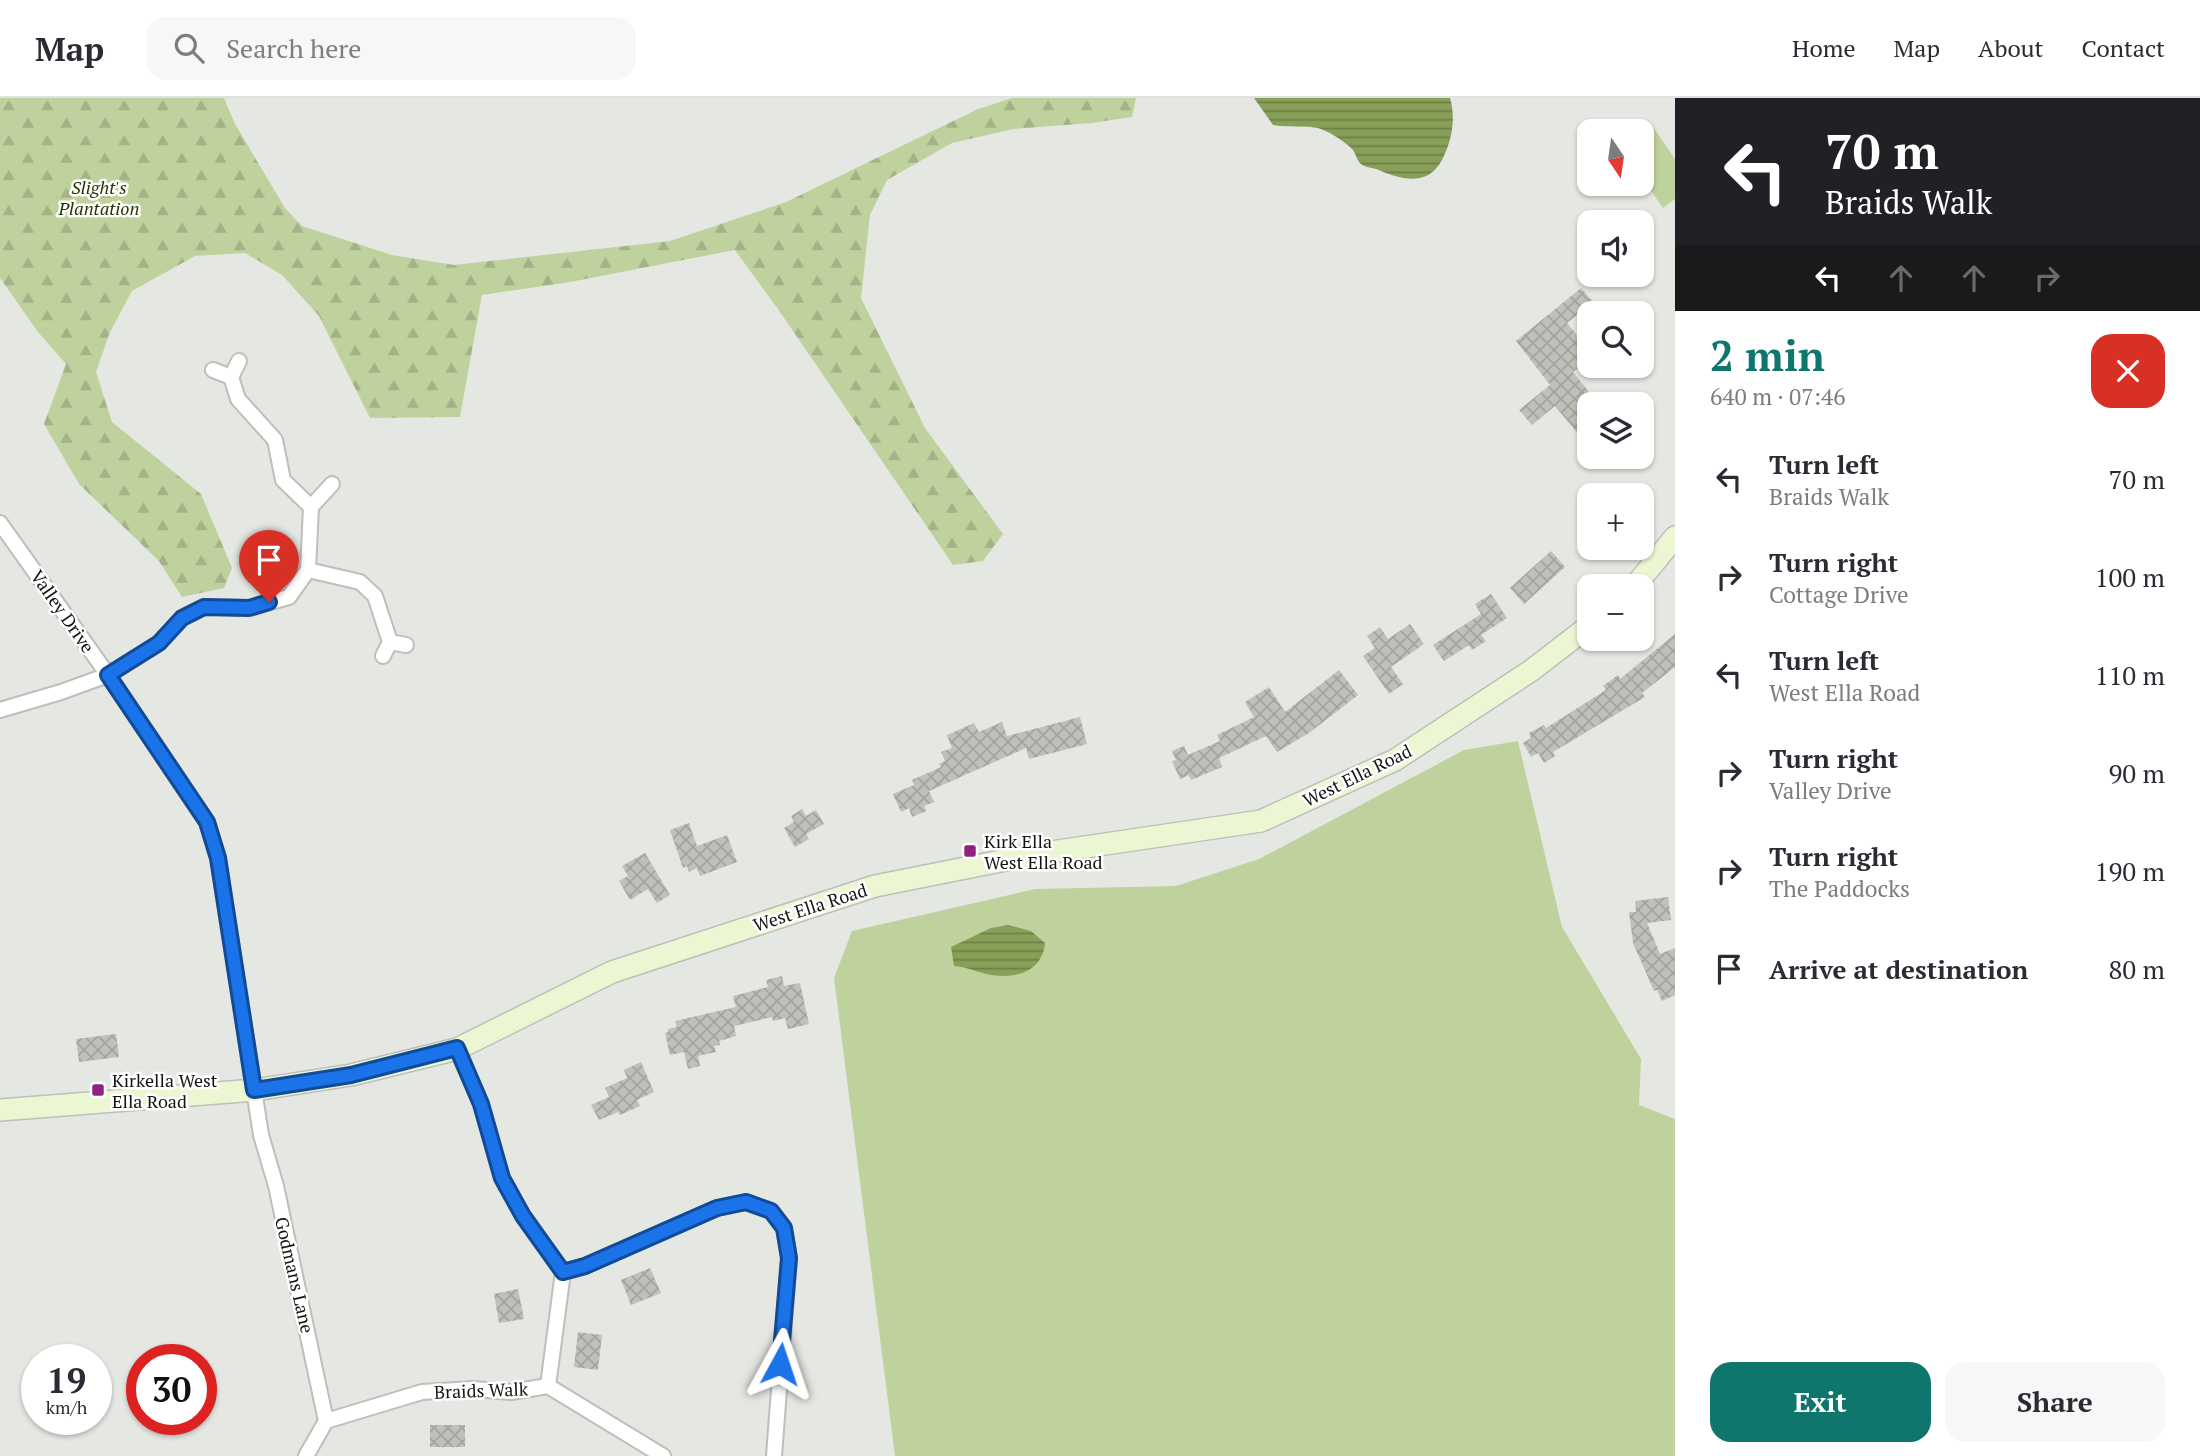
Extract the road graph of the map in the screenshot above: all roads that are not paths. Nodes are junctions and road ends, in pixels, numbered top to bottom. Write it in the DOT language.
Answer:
graph roads {
  1 [pos="239,361"];
  2 [pos="213,370"];
  3 [pos="232,377"];
  4 [pos="332,484"];
  5 [pos="311,507"];
  6 [pos="0,523"];
  7 [pos="1675,537"];
  8 [pos="308,570"];
  9 [pos="1645,574"];
  10 [pos="1577,635"];
  11 [pos="390,642"];
  12 [pos="406,645"];
  13 [pos="383,656"];
  14 [pos="108,675"];
  15 [pos="0,710"];
  16 [pos="457,1048"];
  17 [pos="254,1090"];
  18 [pos="0,1110"];
  19 [pos="563,1272"];
  20 [pos="548,1386"];
  21 [pos="326,1421"];
  22 [pos="306,1456"];
  23 [pos="663,1456"];
  24 [pos="774,1456"];
  1 -- 3 [label="street"];
  2 -- 3 [label="street"];
  3 -- 5 [label="street"];
  4 -- 5 [label="street"];
  5 -- 8 [label="street"];
  6 -- 14 [label="street, Valley Drive"];
  7 -- 9 [label="street"];
  8 -- 11 [label="street"];
  8 -- 14 [label="street"];
  10 -- 16 [label="street, West Ella Road"];
  11 -- 12 [label="street"];
  11 -- 13 [label="street"];
  14 -- 15 [label="street"];
  14 -- 17 [label="street, Valley Drive"];
  16 -- 17 [label="street, West Ella Road"];
  16 -- 19 [label="street"];
  17 -- 18 [label="street, West Ella Road"];
  17 -- 21 [label="street, Godmans Lane"];
  19 -- 20 [label="street"];
  19 -- 24 [label="street"];
  20 -- 21 [label="street, Braids Walk"];
  20 -- 23 [label="street, Braids Walk"];
  21 -- 22 [label="street"];
}
